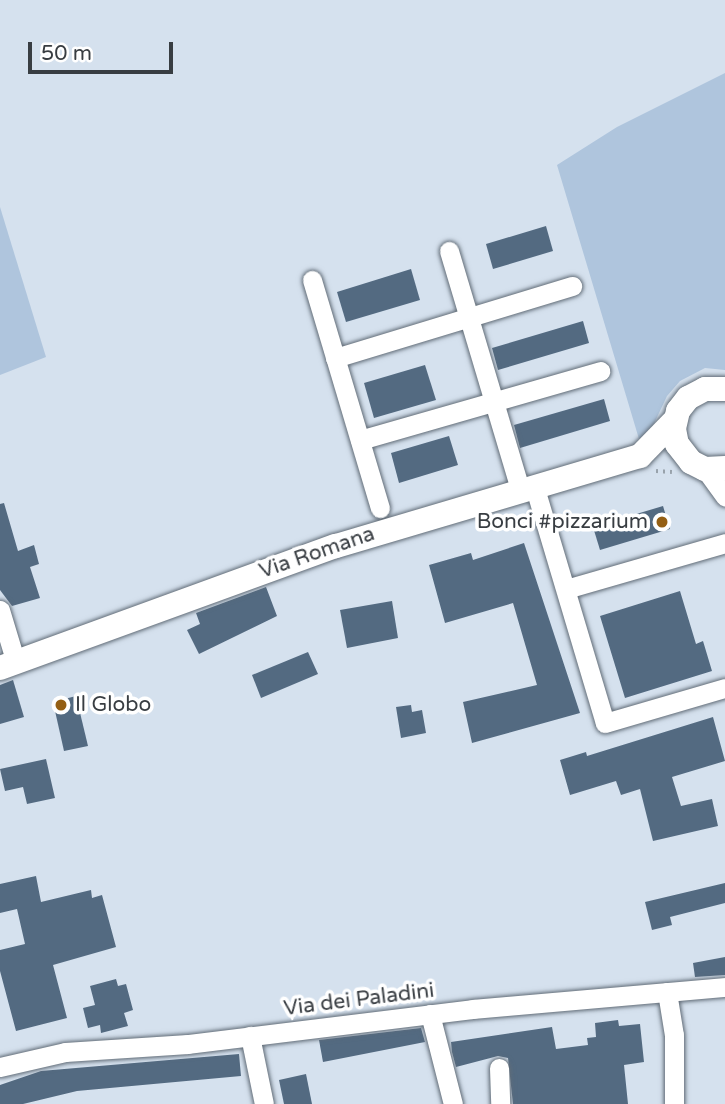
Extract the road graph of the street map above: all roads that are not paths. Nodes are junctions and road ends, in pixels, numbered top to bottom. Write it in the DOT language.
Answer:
graph roads {
  1 [pos="449,251"];
  2 [pos="312,280"];
  3 [pos="572,286"];
  4 [pos="468,317"];
  5 [pos="335,358"];
  6 [pos="600,371"];
  7 [pos="725,389"];
  8 [pos="493,402"];
  9 [pos="675,420"];
  10 [pos="360,440"];
  11 [pos="644,464"];
  12 [pos="700,469"];
  13 [pos="527,487"];
  14 [pos="725,497"];
  15 [pos="380,508"];
  16 [pos="725,542"];
  17 [pos="566,589"];
  18 [pos="0,610"];
  19 [pos="8,665"];
  20 [pos="725,688"];
  21 [pos="725,986"];
  22 [pos="667,992"];
  23 [pos="430,1014"];
  24 [pos="250,1036"];
  25 [pos="0,1067"];
  26 [pos="499,1068"];
  27 [pos="264,1104"];
  28 [pos="453,1104"];
  29 [pos="500,1104"];
  30 [pos="674,1104"];
  1 -- 4 [label="street"];
  2 -- 5 [label="street"];
  3 -- 4 [label="street"];
  4 -- 5 [label="street"];
  4 -- 8 [label="street"];
  5 -- 10 [label="street"];
  6 -- 8 [label="street"];
  7 -- 9 [label="main road"];
  8 -- 10 [label="street"];
  8 -- 13 [label="street"];
  9 -- 11 [label="main road"];
  9 -- 12 [label="main road"];
  10 -- 15 [label="street"];
  11 -- 12 [label="main road"];
  11 -- 13 [label="main road, Via Romana"];
  12 -- 14 [label="street"];
  13 -- 17 [label="street"];
  13 -- 19 [label="main road, Via Romana"];
  16 -- 17 [label="street"];
  17 -- 20 [label="street"];
  18 -- 19 [label="street"];
  21 -- 22 [label="street, Via dei Paladini"];
  22 -- 23 [label="street, Via dei Paladini"];
  22 -- 30 [label="street"];
  23 -- 24 [label="street, Via dei Paladini"];
  23 -- 28 [label="street"];
  24 -- 25 [label="street, Via dei Paladini"];
  24 -- 27 [label="street"];
  26 -- 29 [label="street"];
}
